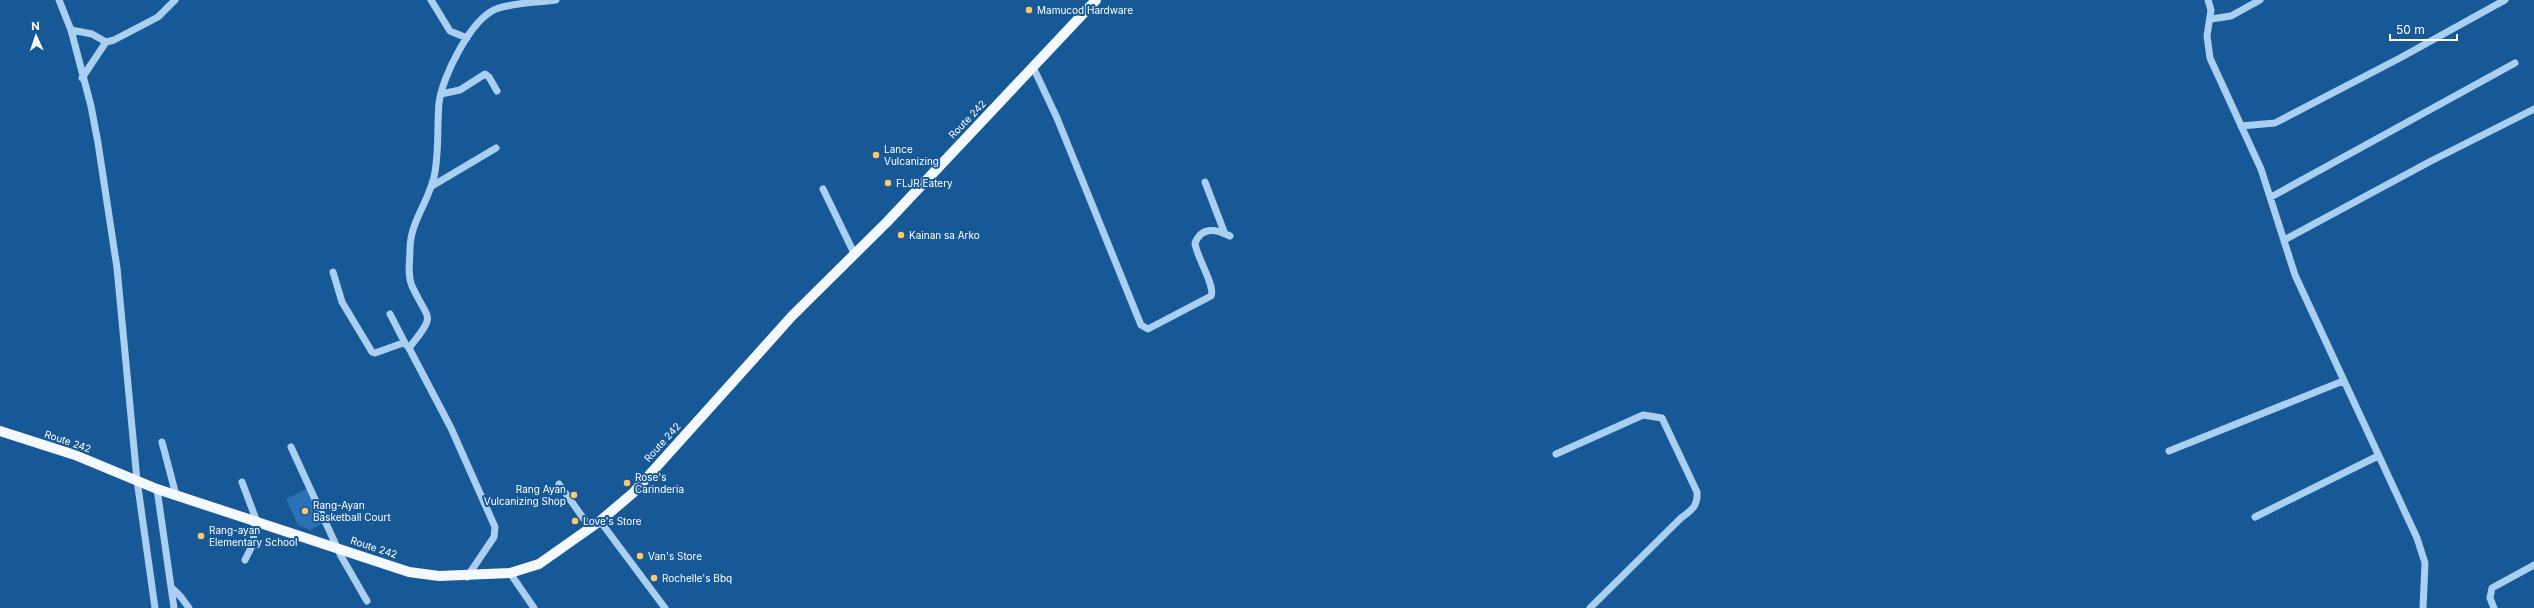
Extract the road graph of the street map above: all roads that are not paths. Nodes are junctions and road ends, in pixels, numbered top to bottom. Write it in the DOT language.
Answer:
graph roads {
  1 [pos="59,0"];
  2 [pos="175,0"];
  3 [pos="431,0"];
  4 [pos="556,0"];
  5 [pos="2208,0"];
  6 [pos="2260,0"];
  7 [pos="2505,0"];
  8 [pos="543,1"];
  9 [pos="1091,2"];
  10 [pos="2211,18"];
  11 [pos="71,30"];
  12 [pos="467,38"];
  13 [pos="106,42"];
  14 [pos="2515,63"];
  15 [pos="1033,67"];
  16 [pos="82,78"];
  17 [pos="497,91"];
  18 [pos="441,94"];
  19 [pos="2534,109"];
  20 [pos="2241,126"];
  21 [pos="496,148"];
  22 [pos="1205,182"];
  23 [pos="432,186"];
  24 [pos="824,189"];
  25 [pos="2271,197"];
  26 [pos="2284,240"];
  27 [pos="854,256"];
  28 [pos="333,272"];
  29 [pos="390,314"];
  30 [pos="406,345"];
  31 [pos="2343,381"];
  32 [pos="0,432"];
  33 [pos="162,442"];
  34 [pos="291,447"];
  35 [pos="2169,451"];
  36 [pos="1556,454"];
  37 [pos="2378,456"];
  38 [pos="138,480"];
  39 [pos="242,482"];
  40 [pos="558,484"];
  41 [pos="157,489"];
  42 [pos="176,495"];
  43 [pos="2255,517"];
  44 [pos="256,521"];
  45 [pos="600,521"];
  46 [pos="591,529"];
  47 [pos="337,548"];
  48 [pos="246,560"];
  49 [pos="2534,565"];
  50 [pos="510,573"];
  51 [pos="467,577"];
  52 [pos="172,588"];
  53 [pos="367,601"];
  54 [pos="155,608"];
  55 [pos="174,608"];
  56 [pos="188,608"];
  57 [pos="534,608"];
  58 [pos="665,608"];
  59 [pos="1590,608"];
  60 [pos="2423,608"];
  61 [pos="2494,608"];
  1 -- 11 [label="street"];
  2 -- 13 [label="street"];
  3 -- 12 [label="street"];
  4 -- 8 [label="street"];
  5 -- 10 [label="street"];
  6 -- 10 [label="street"];
  7 -- 20 [label="street"];
  8 -- 12 [label="street"];
  9 -- 15 [label="main road, Route 242"];
  10 -- 20 [label="street"];
  11 -- 13 [label="street"];
  11 -- 16 [label="street"];
  12 -- 18 [label="street"];
  13 -- 16 [label="street"];
  14 -- 25 [label="street"];
  15 -- 22 [label="street"];
  15 -- 27 [label="main road, Route 242"];
  16 -- 38 [label="street"];
  17 -- 18 [label="street"];
  18 -- 23 [label="street"];
  19 -- 26 [label="street"];
  20 -- 25 [label="street"];
  21 -- 23 [label="street"];
  23 -- 30 [label="street"];
  24 -- 27 [label="street"];
  25 -- 26 [label="street"];
  26 -- 31 [label="street"];
  27 -- 45 [label="main road, Route 242"];
  28 -- 30 [label="street"];
  29 -- 30 [label="street"];
  30 -- 51 [label="street"];
  31 -- 35 [label="street"];
  31 -- 37 [label="street"];
  32 -- 38 [label="main road, Route 242"];
  33 -- 42 [label="street"];
  34 -- 47 [label="street"];
  36 -- 59 [label="street"];
  37 -- 43 [label="street"];
  37 -- 60 [label="street"];
  38 -- 41 [label="main road, Route 242"];
  38 -- 54 [label="street"];
  39 -- 44 [label="street"];
  40 -- 46 [label="street"];
  41 -- 42 [label="main road, Route 242"];
  41 -- 52 [label="street"];
  42 -- 44 [label="main road, Route 242"];
  44 -- 47 [label="main road, Route 242"];
  44 -- 48 [label="street"];
  45 -- 46 [label="main road, Route 242"];
  45 -- 58 [label="street"];
  46 -- 50 [label="main road, Route 242"];
  47 -- 51 [label="main road, Route 242"];
  47 -- 53 [label="street"];
  49 -- 61 [label="street"];
  50 -- 51 [label="main road, Route 242"];
  50 -- 57 [label="street"];
  52 -- 55 [label="street"];
  52 -- 56 [label="street"];
}
